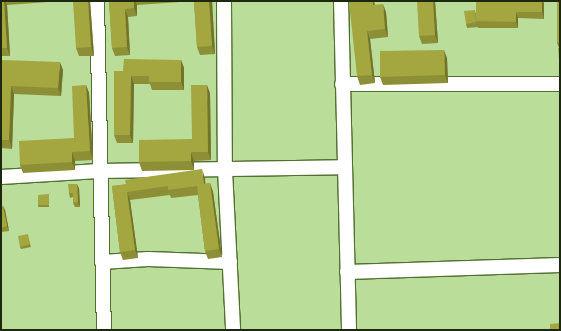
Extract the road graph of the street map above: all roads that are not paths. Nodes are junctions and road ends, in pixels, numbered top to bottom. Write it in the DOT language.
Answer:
graph roads {
  1 [pos="97,1"];
  2 [pos="224,1"];
  3 [pos="341,1"];
  4 [pos="342,84"];
  5 [pos="560,84"];
  6 [pos="343,167"];
  7 [pos="99,170"];
  8 [pos="226,170"];
  9 [pos="1,177"];
  10 [pos="102,262"];
  11 [pos="230,262"];
  12 [pos="560,264"];
  13 [pos="348,272"];
  14 [pos="104,330"];
  15 [pos="233,330"];
  16 [pos="349,330"];
  1 -- 7 [label="street"];
  2 -- 8 [label="street"];
  3 -- 4 [label="street"];
  4 -- 5 [label="street"];
  4 -- 6 [label="street"];
  6 -- 8 [label="street"];
  6 -- 13 [label="street"];
  7 -- 8 [label="street"];
  7 -- 9 [label="street"];
  7 -- 10 [label="street"];
  8 -- 11 [label="street"];
  10 -- 11 [label="street"];
  10 -- 14 [label="street"];
  11 -- 15 [label="street"];
  12 -- 13 [label="street"];
  13 -- 16 [label="street"];
}
